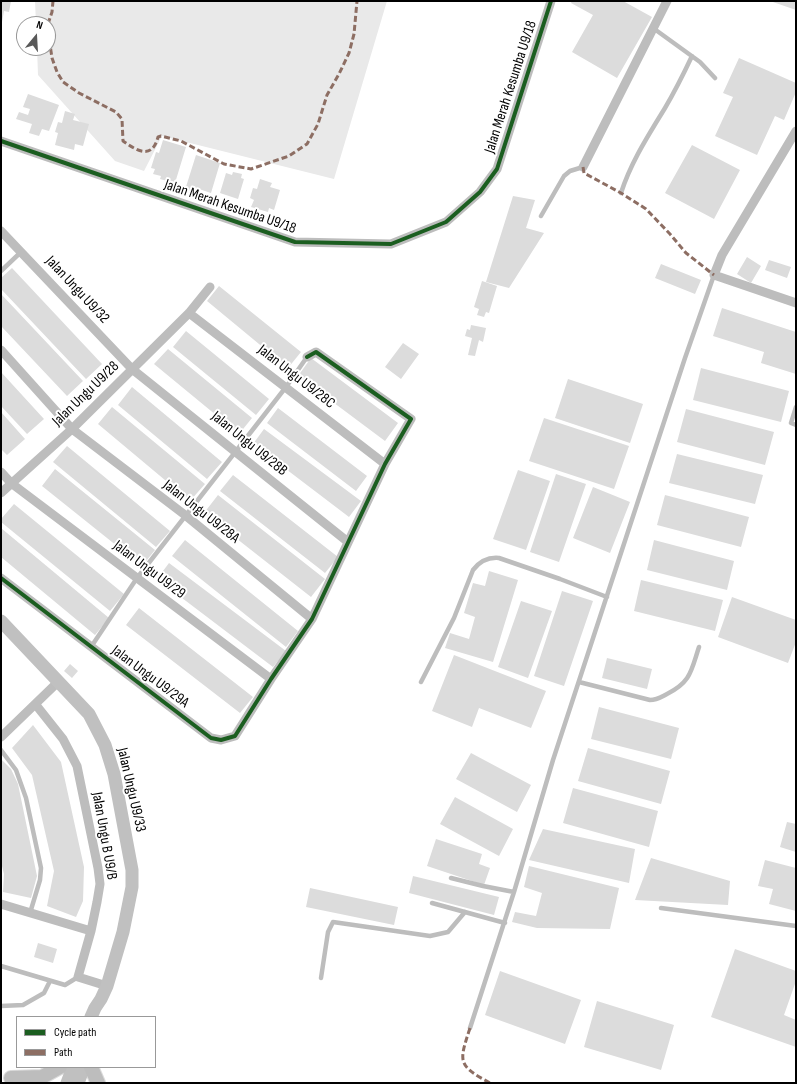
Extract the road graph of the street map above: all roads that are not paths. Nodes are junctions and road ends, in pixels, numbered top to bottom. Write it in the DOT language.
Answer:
graph roads {
  1 [pos="551,1"];
  2 [pos="667,1"];
  3 [pos="653,28"];
  4 [pos="692,56"];
  5 [pos="715,78"];
  6 [pos="796,131"];
  7 [pos="1,141"];
  8 [pos="583,167"];
  9 [pos="621,193"];
  10 [pos="541,216"];
  11 [pos="1,231"];
  12 [pos="21,252"];
  13 [pos="1,271"];
  14 [pos="714,275"];
  15 [pos="210,287"];
  16 [pos="796,303"];
  17 [pos="189,313"];
  18 [pos="1,350"];
  19 [pos="307,357"];
  20 [pos="132,369"];
  21 [pos="286,387"];
  22 [pos="796,407"];
  23 [pos="796,425"];
  24 [pos="72,429"];
  25 [pos="235,452"];
  26 [pos="385,464"];
  27 [pos="1,472"];
  28 [pos="11,483"];
  29 [pos="1,493"];
  30 [pos="185,515"];
  31 [pos="348,542"];
  32 [pos="1,578"];
  33 [pos="136,578"];
  34 [pos="607,597"];
  35 [pos="312,619"];
  36 [pos="1,621"];
  37 [pos="699,647"];
  38 [pos="91,648"];
  39 [pos="271,679"];
  40 [pos="60,681"];
  41 [pos="420,682"];
  42 [pos="579,682"];
  43 [pos="36,705"];
  44 [pos="1,737"];
  45 [pos="1,750"];
  46 [pos="451,878"];
  47 [pos="514,892"];
  48 [pos="432,903"];
  49 [pos="1,904"];
  50 [pos="662,908"];
  51 [pos="465,912"];
  52 [pos="30,913"];
  53 [pos="504,923"];
  54 [pos="796,926"];
  55 [pos="91,931"];
  56 [pos="1,966"];
  57 [pos="78,977"];
  58 [pos="321,978"];
  59 [pos="50,981"];
  60 [pos="107,986"];
  61 [pos="101,999"];
  62 [pos="1,1006"];
  63 [pos="91,1016"];
  64 [pos="100,1016"];
  65 [pos="470,1028"];
  66 [pos="58,1068"];
  67 [pos="72,1068"];
  68 [pos="84,1068"];
  69 [pos="91,1068"];
  70 [pos="9,1079"];
  71 [pos="27,1083"];
  72 [pos="67,1083"];
  73 [pos="78,1083"];
  74 [pos="98,1083"];
  1 -- 7 [label="street, Jalan Merah Kesumba U9/18"];
  2 -- 3 [label="street"];
  3 -- 4 [label="lane"];
  3 -- 8 [label="street"];
  4 -- 5 [label="lane"];
  4 -- 9 [label="lane"];
  6 -- 14 [label="street"];
  8 -- 10 [label="lane"];
  11 -- 12 [label="street, Jalan Ungu U9/32"];
  12 -- 13 [label="lane"];
  12 -- 20 [label="street, Jalan Ungu U9/32"];
  14 -- 16 [label="street"];
  14 -- 34 [label="lane"];
  15 -- 17 [label="street, Jalan Ungu U9/28"];
  17 -- 20 [label="street, Jalan Ungu U9/28"];
  17 -- 21 [label="street, Jalan Ungu U9/28C"];
  18 -- 24 [label="street, Jalan Ungu U9/28A"];
  19 -- 21 [label="lane"];
  19 -- 26 [label="street, Jalan Ungu U9/29A"];
  20 -- 24 [label="street, Jalan Ungu U9/28"];
  20 -- 25 [label="street, Jalan Ungu U9/28B"];
  21 -- 25 [label="lane"];
  21 -- 26 [label="street, Jalan Ungu U9/28C"];
  22 -- 23 [label="lane"];
  24 -- 28 [label="street, Jalan Ungu U9/28"];
  24 -- 30 [label="street, Jalan Ungu U9/28A"];
  25 -- 30 [label="lane"];
  25 -- 31 [label="street, Jalan Ungu U9/28B"];
  26 -- 31 [label="street, Jalan Ungu U9/29A"];
  27 -- 28 [label="street, Jalan Ungu U9/29"];
  28 -- 29 [label="street, Jalan Ungu U9/28"];
  28 -- 33 [label="street, Jalan Ungu U9/29"];
  30 -- 33 [label="lane"];
  30 -- 35 [label="street, Jalan Ungu U9/28A"];
  31 -- 35 [label="street, Jalan Ungu U9/29A"];
  32 -- 38 [label="street, Jalan Ungu U9/29A"];
  33 -- 38 [label="lane"];
  33 -- 39 [label="street, Jalan Ungu U9/29"];
  34 -- 41 [label="lane"];
  34 -- 42 [label="lane"];
  35 -- 39 [label="street, Jalan Ungu U9/29A"];
  36 -- 40 [label="street, Jalan Ungu U9/33"];
  37 -- 42 [label="lane"];
  38 -- 39 [label="street, Jalan Ungu U9/29A"];
  40 -- 43 [label="street"];
  40 -- 60 [label="street, Jalan Ungu U9/33"];
  42 -- 47 [label="lane"];
  43 -- 44 [label="street"];
  43 -- 55 [label="street, Jalan Ungu B U9/B"];
  45 -- 52 [label="lane"];
  46 -- 47 [label="lane"];
  47 -- 53 [label="lane"];
  48 -- 51 [label="lane"];
  49 -- 52 [label="street"];
  50 -- 54 [label="lane"];
  51 -- 53 [label="lane"];
  51 -- 58 [label="lane"];
  52 -- 55 [label="street"];
  53 -- 65 [label="lane"];
  55 -- 57 [label="street, Jalan Ungu B U9/B"];
  56 -- 59 [label="lane"];
  57 -- 59 [label="lane"];
  57 -- 60 [label="street"];
  59 -- 62 [label="lane"];
  60 -- 61 [label="street, Jalan Ungu U9/33"];
  61 -- 63 [label="street, Jalan Ungu U9/33"];
  61 -- 64 [label="street, Jalan Ungu U9/33"];
  66 -- 70 [label="main road"];
  67 -- 72 [label="street"];
  68 -- 73 [label="street"];
  69 -- 74 [label="main road"];
  70 -- 71 [label="main road"];
}
